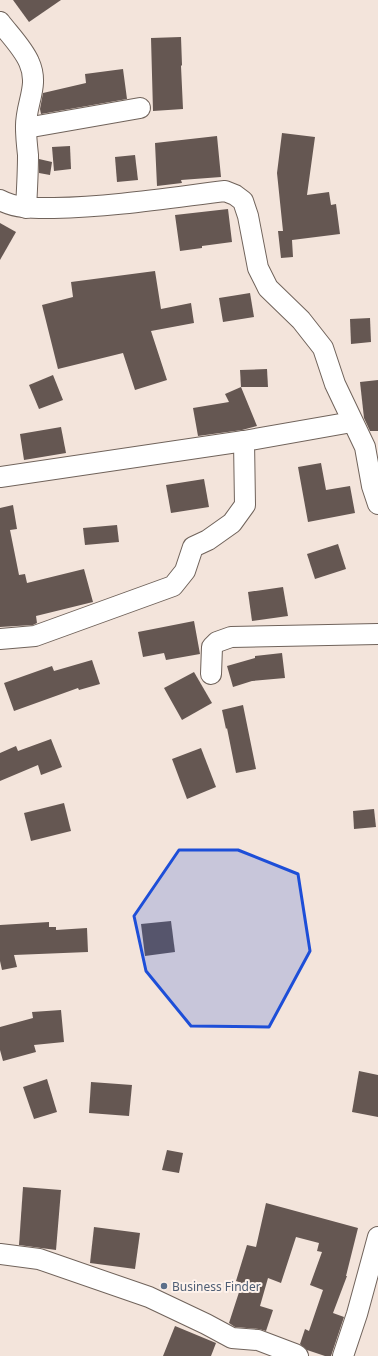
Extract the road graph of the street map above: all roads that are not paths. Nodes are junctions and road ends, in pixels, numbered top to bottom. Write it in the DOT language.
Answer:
graph roads {
  1 [pos="0,22"];
  2 [pos="140,108"];
  3 [pos="26,128"];
  4 [pos="0,200"];
  5 [pos="26,208"];
  6 [pos="352,422"];
  7 [pos="244,441"];
  8 [pos="372,447"];
  9 [pos="0,477"];
  10 [pos="378,504"];
  11 [pos="378,634"];
  12 [pos="0,639"];
  13 [pos="211,674"];
  14 [pos="378,1237"];
  15 [pos="0,1254"];
  16 [pos="298,1356"];
  17 [pos="343,1356"];
  1 -- 3 [label="street"];
  2 -- 3 [label="street"];
  3 -- 5 [label="street"];
  4 -- 5 [label="street"];
  5 -- 6 [label="street"];
  6 -- 7 [label="street"];
  6 -- 8 [label="street"];
  7 -- 9 [label="street"];
  7 -- 12 [label="street"];
  8 -- 10 [label="street"];
  11 -- 13 [label="street"];
  14 -- 17 [label="street"];
  15 -- 16 [label="street"];
}
